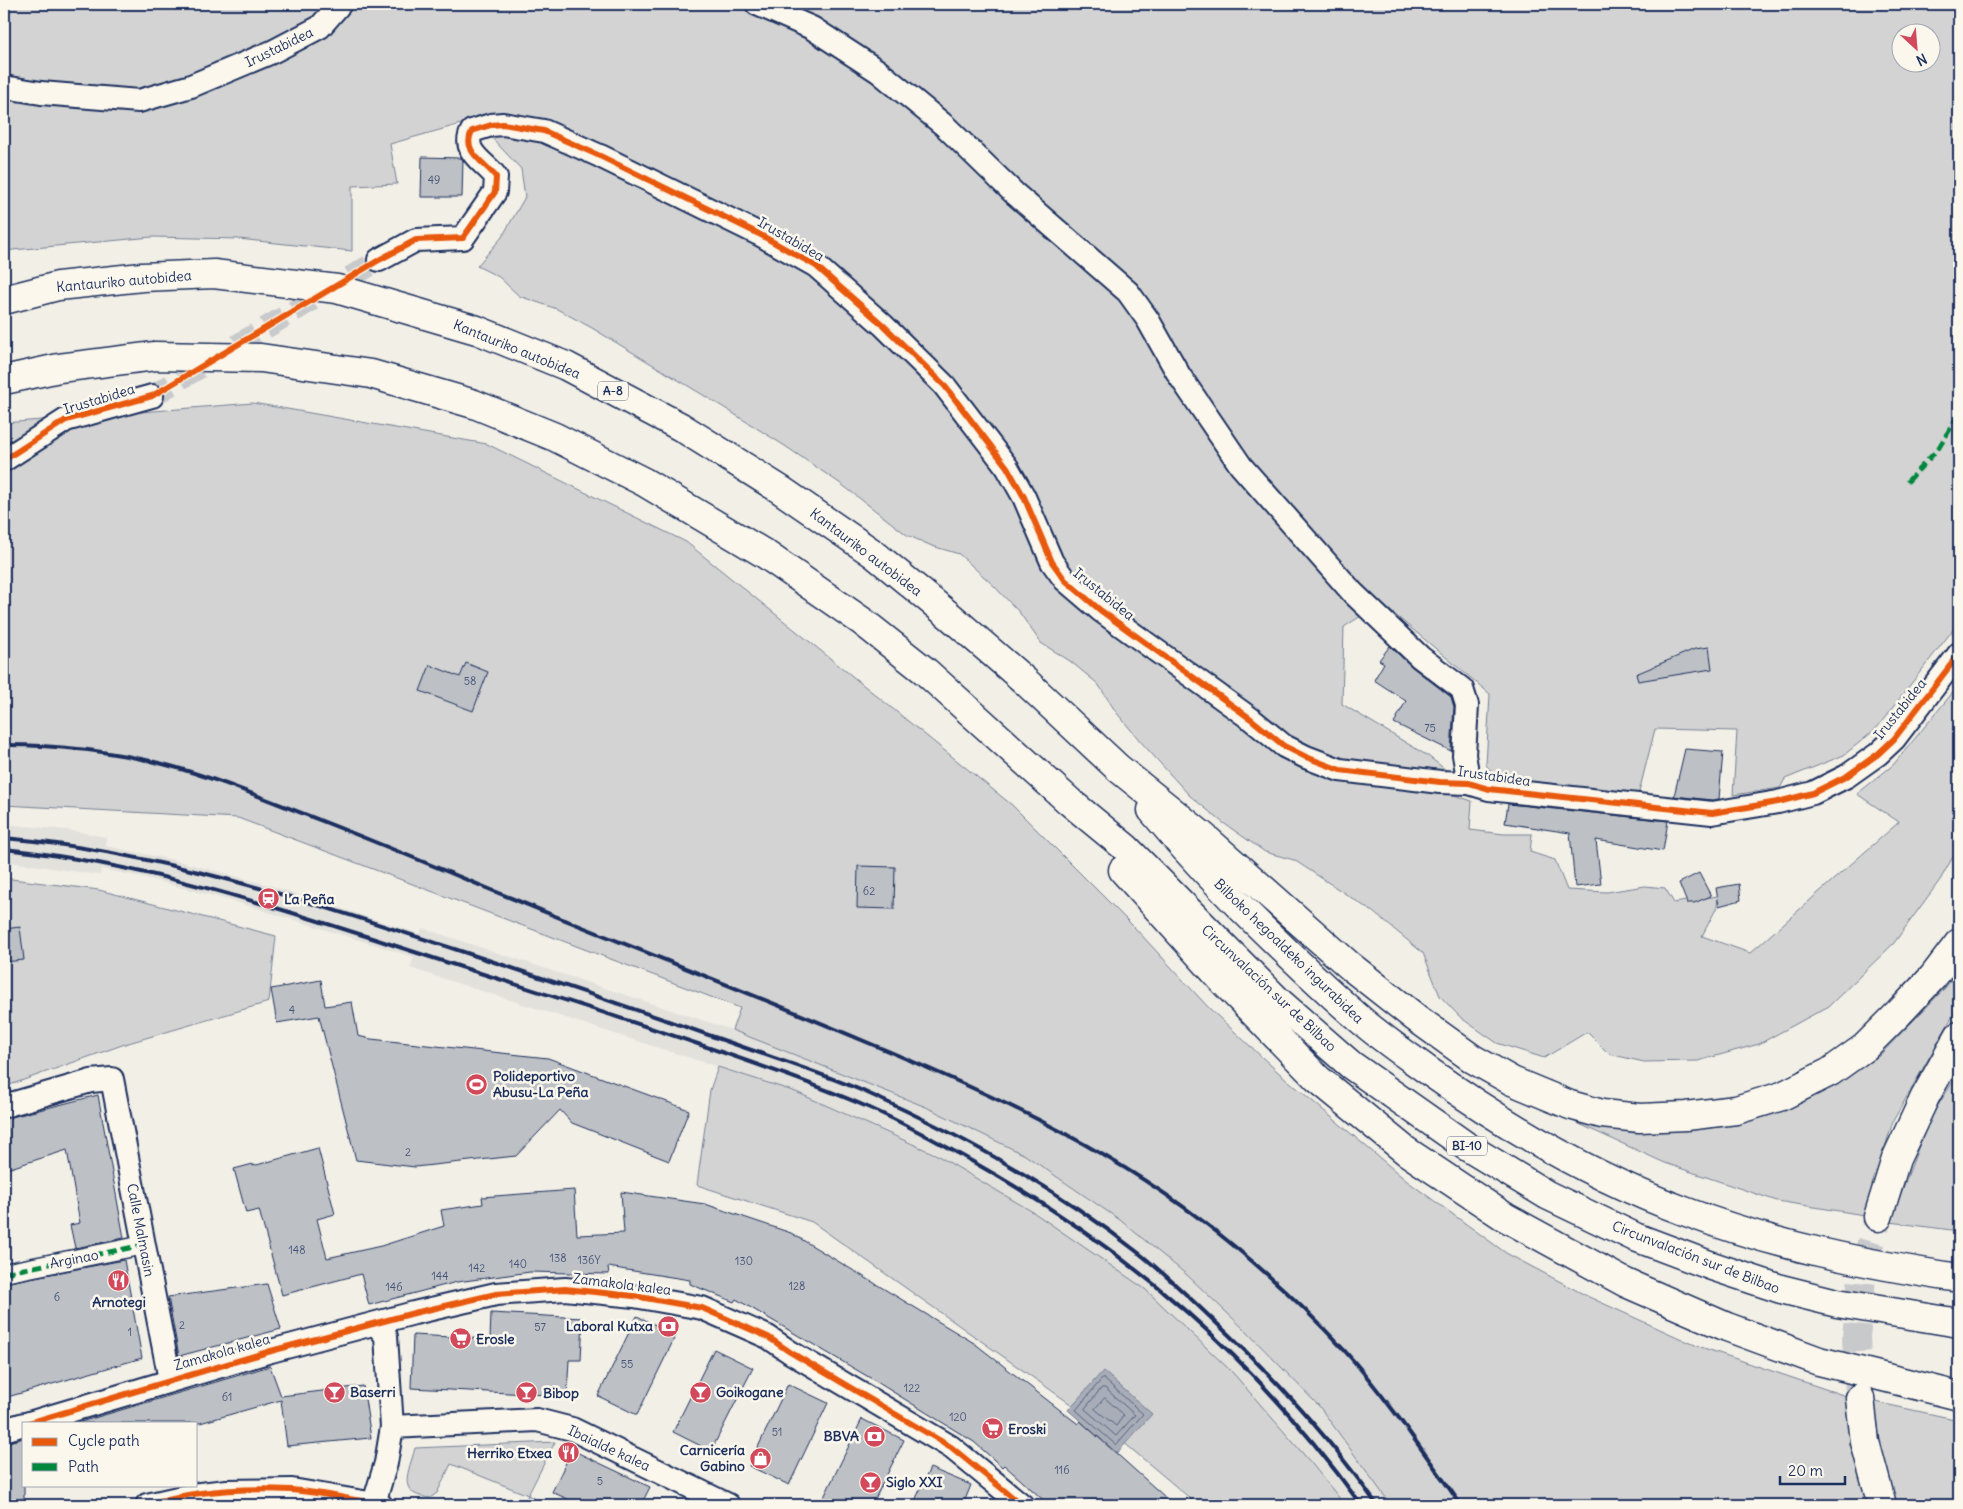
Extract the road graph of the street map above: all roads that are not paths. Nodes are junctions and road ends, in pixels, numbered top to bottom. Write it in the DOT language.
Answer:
graph roads {
  1 [pos="340,4"];
  2 [pos="757,4"];
  3 [pos="4,87"];
  4 [pos="379,260"];
  5 [pos="4,300"];
  6 [pos="4,380"];
  7 [pos="152,396"];
  8 [pos="4,460"];
  9 [pos="1959,654"];
  10 [pos="1118,768"];
  11 [pos="1469,783"];
  12 [pos="1070,802"];
  13 [pos="1959,943"];
  14 [pos="1959,1036"];
  15 [pos="4,1106"];
  16 [pos="1878,1217"];
  17 [pos="144,1245"];
  18 [pos="1891,1268"];
  19 [pos="1959,1270"];
  20 [pos="4,1273"];
  21 [pos="1959,1278"];
  22 [pos="1959,1322"];
  23 [pos="376,1324"];
  24 [pos="170,1380"];
  25 [pos="1920,1387"];
  26 [pos="1959,1391"];
  27 [pos="1959,1396"];
  28 [pos="1860,1398"];
  29 [pos="32,1422"];
  30 [pos="22,1425"];
  31 [pos="392,1427"];
  32 [pos="4,1430"];
  33 [pos="378,1504"];
  34 [pos="147,1505"];
  35 [pos="728,1505"];
  36 [pos="1022,1505"];
  37 [pos="1882,1505"];
  1 -- 3 [label="street, Irustabidea"];
  2 -- 11 [label="street, Irustabidea"];
  4 -- 11 [label="street, Irustabidea"];
  5 -- 10 [label="highway, Kantauriko autobidea / A-8"];
  6 -- 12 [label="highway"];
  7 -- 8 [label="street, Irustabidea"];
  9 -- 11 [label="street, Irustabidea"];
  10 -- 13 [label="highway"];
  10 -- 18 [label="highway, Bilboko hegoaldeko ingurabidea"];
  12 -- 22 [label="highway, Circunvalación sur de Bilbao / BI-10"];
  12 -- 25 [label="highway"];
  14 -- 16 [label="highway"];
  15 -- 17 [label="street, Calle Malmasin"];
  17 -- 20 [label="street, Arginao"];
  17 -- 24 [label="street, Calle Malmasin"];
  18 -- 19 [label="highway"];
  18 -- 21 [label="highway, Bilboko hegoaldeko ingurabidea"];
  23 -- 24 [label="street, Zamakola kalea"];
  23 -- 31 [label="street"];
  23 -- 36 [label="street, Zamakola kalea"];
  24 -- 29 [label="street, Zamakola kalea"];
  25 -- 26 [label="highway"];
  25 -- 27 [label="highway"];
  28 -- 37 [label="highway"];
  30 -- 32 [label="street"];
  31 -- 33 [label="street"];
  31 -- 35 [label="street, Ibaialde kalea"];
  33 -- 34 [label="street"];
}
